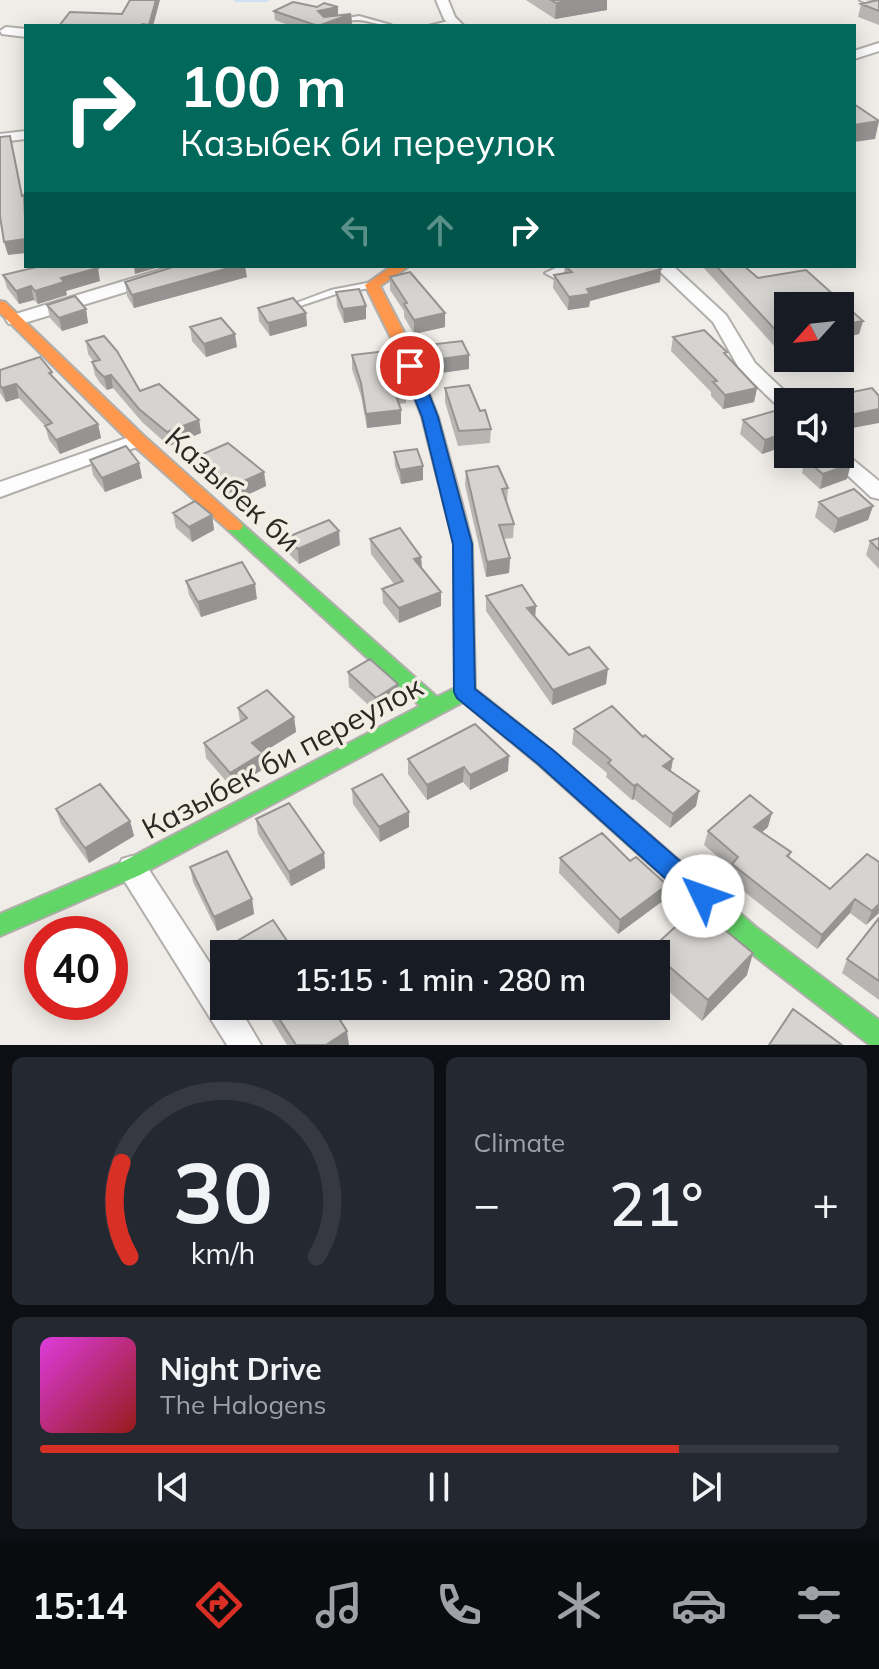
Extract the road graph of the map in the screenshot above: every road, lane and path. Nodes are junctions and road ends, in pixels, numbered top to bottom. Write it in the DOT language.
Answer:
graph roads {
  1 [pos="442,0"];
  2 [pos="866,0"];
  3 [pos="879,5"];
  4 [pos="324,22"];
  5 [pos="382,24"];
  6 [pos="455,24"];
  7 [pos="6,31"];
  8 [pos="24,33"];
  9 [pos="879,47"];
  10 [pos="856,54"];
  11 [pos="24,135"];
  12 [pos="0,138"];
  13 [pos="184,268"];
  14 [pos="399,268"];
  15 [pos="572,268"];
  16 [pos="665,268"];
  17 [pos="554,273"];
  18 [pos="372,285"];
  19 [pos="300,303"];
  20 [pos="0,305"];
  21 [pos="15,320"];
  22 [pos="774,392"];
  23 [pos="138,440"];
  24 [pos="851,468"];
  25 [pos="0,490"];
  26 [pos="879,492"];
  27 [pos="465,692"];
  28 [pos="435,708"];
  29 [pos="132,868"];
  30 [pos="0,925"];
  31 [pos="879,1036"];
  32 [pos="245,1045"];
  1 -- 6 [label="street"];
  2 -- 3 [label="street"];
  4 -- 5 [label="lane"];
  7 -- 8 [label="street"];
  9 -- 10 [label="street"];
  11 -- 12 [label="street"];
  13 -- 21 [label="street"];
  14 -- 18 [label="street"];
  15 -- 17 [label="street"];
  16 -- 22 [label="street"];
  18 -- 19 [label="lane"];
  18 -- 27 [label="street, Казыбек би переулок"];
  20 -- 21 [label="street, Казыбек би"];
  21 -- 23 [label="street, Казыбек би"];
  23 -- 25 [label="street"];
  23 -- 28 [label="street, Казыбек би"];
  24 -- 26 [label="street"];
  27 -- 28 [label="street, Казыбек би переулок"];
  27 -- 31 [label="street"];
  28 -- 29 [label="street, Казыбек би переулок"];
  29 -- 30 [label="street, Казыбек би переулок"];
  29 -- 32 [label="street"];
}
